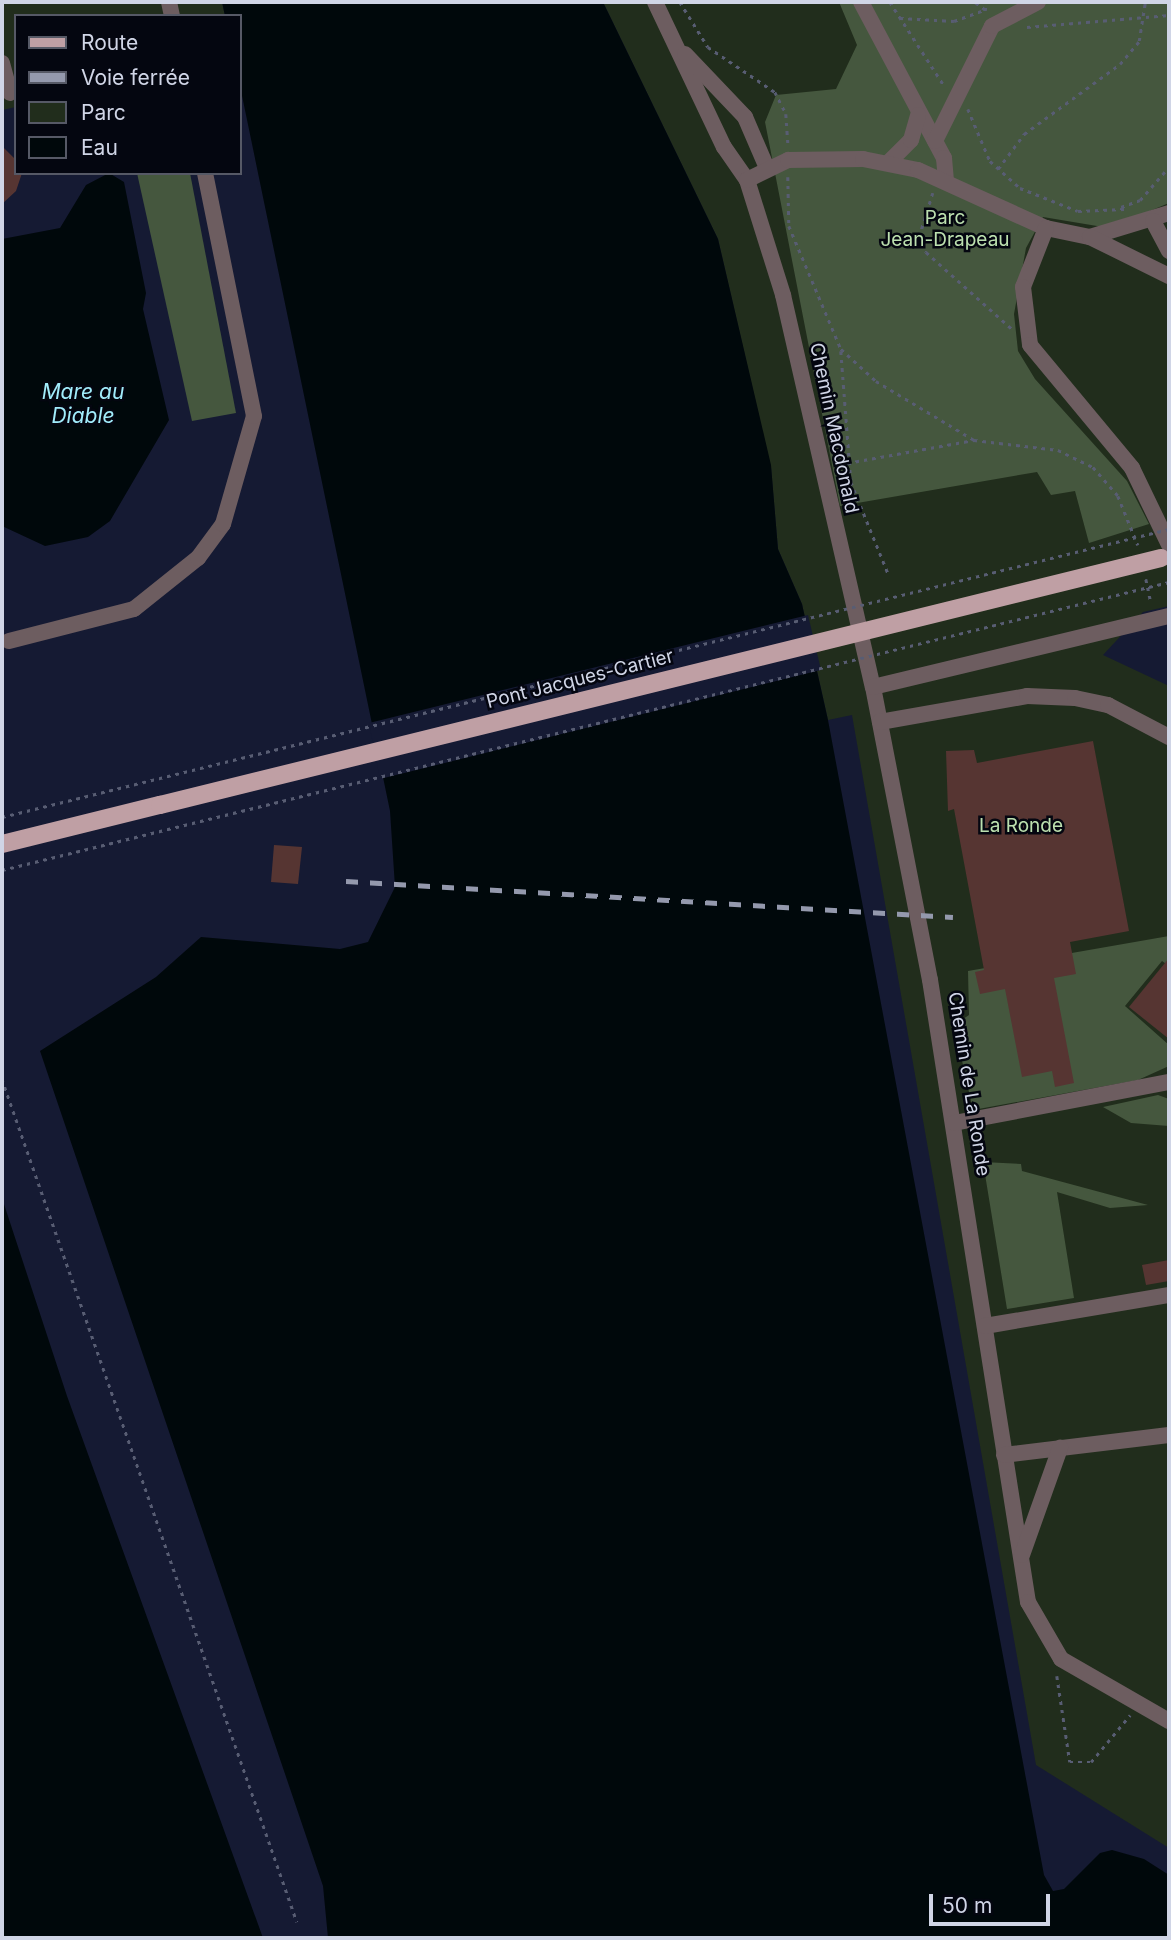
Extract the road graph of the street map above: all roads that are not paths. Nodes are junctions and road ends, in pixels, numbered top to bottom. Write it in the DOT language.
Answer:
graph roads {
  1 [pos="655,2"];
  2 [pos="861,2"];
  3 [pos="1038,2"];
  4 [pos="677,45"];
  5 [pos="2,63"];
  6 [pos="9,93"];
  7 [pos="736,107"];
  8 [pos="918,115"];
  9 [pos="712,122"];
  10 [pos="935,141"];
  11 [pos="889,162"];
  12 [pos="767,168"];
  13 [pos="205,175"];
  14 [pos="747,180"];
  15 [pos="946,181"];
  16 [pos="1169,213"];
  17 [pos="1153,221"];
  18 [pos="1046,228"];
  19 [pos="1090,237"];
  20 [pos="1169,251"];
  21 [pos="1169,276"];
  22 [pos="1169,545"];
  23 [pos="1169,556"];
  24 [pos="1169,616"];
  25 [pos="9,641"];
  26 [pos="873,687"];
  27 [pos="880,722"];
  28 [pos="1169,737"];
  29 [pos="2,844"];
  30 [pos="1169,1082"];
  31 [pos="954,1123"];
  32 [pos="1169,1295"];
  33 [pos="985,1326"];
  34 [pos="1169,1434"];
  35 [pos="1060,1448"];
  36 [pos="1004,1455"];
  37 [pos="1021,1558"];
  38 [pos="1169,1721"];
  1 -- 4 [label="street, Chemin Macdonald"];
  2 -- 8 [label="street"];
  3 -- 10 [label="street"];
  4 -- 7 [label="street, Chemin Macdonald"];
  4 -- 9 [label="street, Chemin Macdonald"];
  5 -- 6 [label="street"];
  7 -- 9 [label="street"];
  7 -- 12 [label="street, Chemin Macdonald"];
  8 -- 10 [label="street"];
  8 -- 11 [label="street"];
  9 -- 14 [label="street, Chemin Macdonald"];
  10 -- 15 [label="street"];
  11 -- 12 [label="street"];
  11 -- 15 [label="street"];
  12 -- 14 [label="street"];
  13 -- 25 [label="street"];
  14 -- 26 [label="street, Chemin Macdonald"];
  15 -- 18 [label="street"];
  16 -- 17 [label="street"];
  17 -- 19 [label="street"];
  17 -- 20 [label="street"];
  18 -- 19 [label="street"];
  18 -- 22 [label="street"];
  19 -- 21 [label="street"];
  23 -- 29 [label="main road, Pont Jacques-Cartier, bridge"];
  24 -- 26 [label="street"];
  26 -- 27 [label="street, Chemin de La Ronde"];
  27 -- 28 [label="street"];
  27 -- 31 [label="street, Chemin de La Ronde"];
  30 -- 31 [label="street"];
  31 -- 33 [label="street, Chemin de La Ronde"];
  32 -- 33 [label="street"];
  33 -- 36 [label="street, Chemin de La Ronde"];
  34 -- 35 [label="street"];
  35 -- 36 [label="street"];
  35 -- 37 [label="street"];
  36 -- 37 [label="street, Chemin de La Ronde"];
  37 -- 38 [label="street, Chemin de La Ronde"];
}
